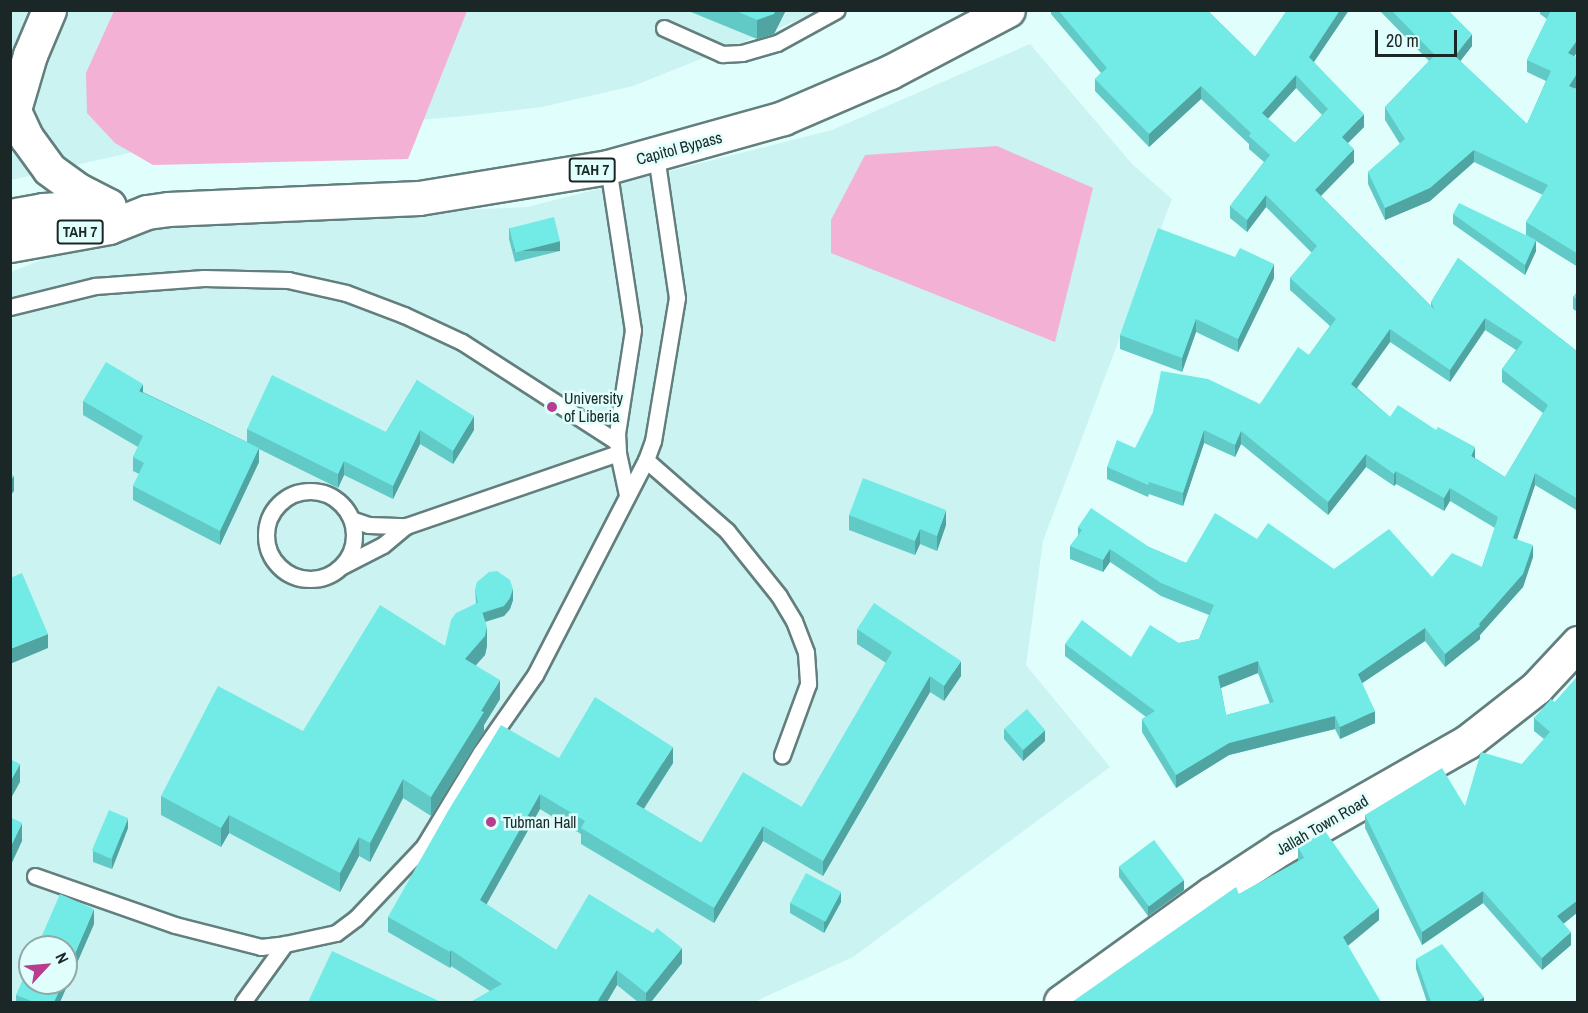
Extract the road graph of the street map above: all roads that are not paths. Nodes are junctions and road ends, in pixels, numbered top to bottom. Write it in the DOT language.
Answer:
graph roads {
  1 [pos="49,10"];
  2 [pos="837,10"];
  3 [pos="1008,10"];
  4 [pos="664,28"];
  5 [pos="20,66"];
  6 [pos="12,117"];
  7 [pos="656,155"];
  8 [pos="608,167"];
  9 [pos="108,205"];
  10 [pos="147,212"];
  11 [pos="10,216"];
  12 [pos="10,245"];
  13 [pos="10,307"];
  14 [pos="617,448"];
  15 [pos="646,460"];
  16 [pos="627,495"];
  17 [pos="351,519"];
  18 [pos="406,526"];
  19 [pos="342,566"];
  20 [pos="1578,643"];
  21 [pos="782,755"];
  22 [pos="35,876"];
  23 [pos="285,944"];
  24 [pos="243,1002"];
  25 [pos="1061,1002"];
  1 -- 5 [label="main road"];
  2 -- 4 [label="lane"];
  3 -- 7 [label="main road, Capitol Bypass / TAH 7"];
  5 -- 6 [label="main road"];
  6 -- 9 [label="main road"];
  7 -- 8 [label="main road, Capitol Bypass / TAH 7"];
  7 -- 15 [label="lane"];
  8 -- 10 [label="main road, Capitol Bypass / TAH 7"];
  8 -- 14 [label="lane"];
  9 -- 10 [label="main road, Capitol Bypass / TAH 7"];
  9 -- 11 [label="main road, Capitol Bypass / TAH 7"];
  10 -- 12 [label="main road, Capitol Bypass / TAH 7"];
  13 -- 14 [label="lane"];
  14 -- 16 [label="lane"];
  14 -- 18 [label="lane"];
  15 -- 16 [label="lane"];
  15 -- 21 [label="lane"];
  16 -- 23 [label="lane"];
  17 -- 18 [label="lane"];
  17 -- 19 [label="lane"];
  17 -- 19 [label="lane"];
  18 -- 19 [label="lane"];
  20 -- 25 [label="main road, Jallah Town Road"];
  22 -- 23 [label="lane"];
  23 -- 24 [label="lane"];
}
